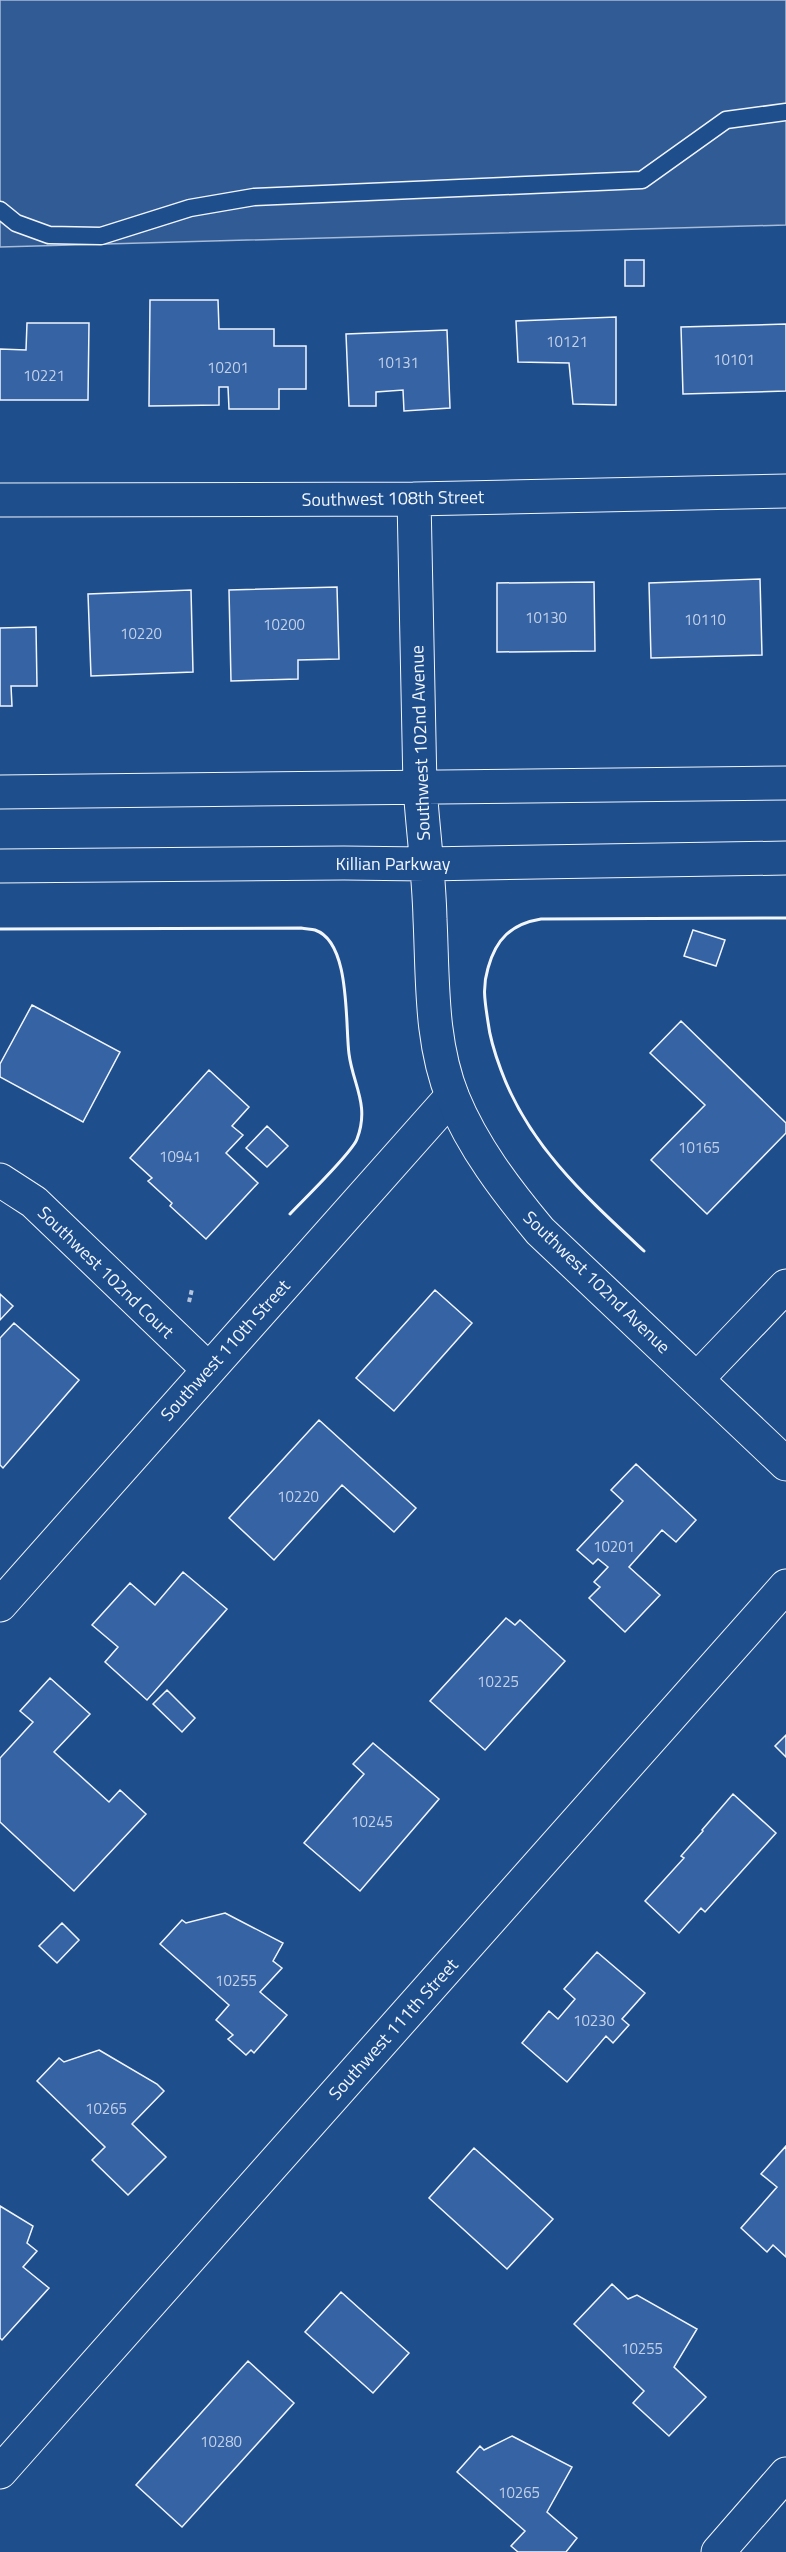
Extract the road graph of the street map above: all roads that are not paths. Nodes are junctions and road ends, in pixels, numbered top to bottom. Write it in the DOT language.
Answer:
graph roads {
  1 [pos="786,112"];
  2 [pos="0,210"];
  3 [pos="786,491"];
  4 [pos="414,499"];
  5 [pos="0,500"];
  6 [pos="786,783"];
  7 [pos="420,787"];
  8 [pos="0,792"];
  9 [pos="786,858"];
  10 [pos="425,864"];
  11 [pos="0,866"];
  12 [pos="452,1096"];
  13 [pos="0,1180"];
  14 [pos="786,1286"];
  15 [pos="208,1369"];
  16 [pos="697,1379"];
  17 [pos="786,1464"];
  18 [pos="786,1586"];
  19 [pos="0,1605"];
  20 [pos="0,2472"];
  21 [pos="786,2474"];
  22 [pos="718,2552"];
  1 -- 2 [label="lane"];
  3 -- 4 [label="street, Southwest 108th Street"];
  4 -- 5 [label="street, Southwest 108th Street"];
  4 -- 7 [label="street, Southwest 102nd Avenue"];
  6 -- 7 [label="street"];
  7 -- 8 [label="street"];
  7 -- 10 [label="street, Southwest 102nd Avenue"];
  9 -- 10 [label="street, Killian Parkway"];
  10 -- 11 [label="street, Killian Parkway"];
  10 -- 12 [label="street, Southwest 102nd Avenue"];
  12 -- 15 [label="street, Southwest 110th Street"];
  12 -- 16 [label="street, Southwest 102nd Avenue"];
  13 -- 15 [label="street, Southwest 102nd Court"];
  14 -- 16 [label="street"];
  15 -- 19 [label="street, Southwest 110th Street"];
  16 -- 17 [label="street, Southwest 102nd Avenue"];
  18 -- 20 [label="street, Southwest 111th Street"];
  21 -- 22 [label="street"];
}
